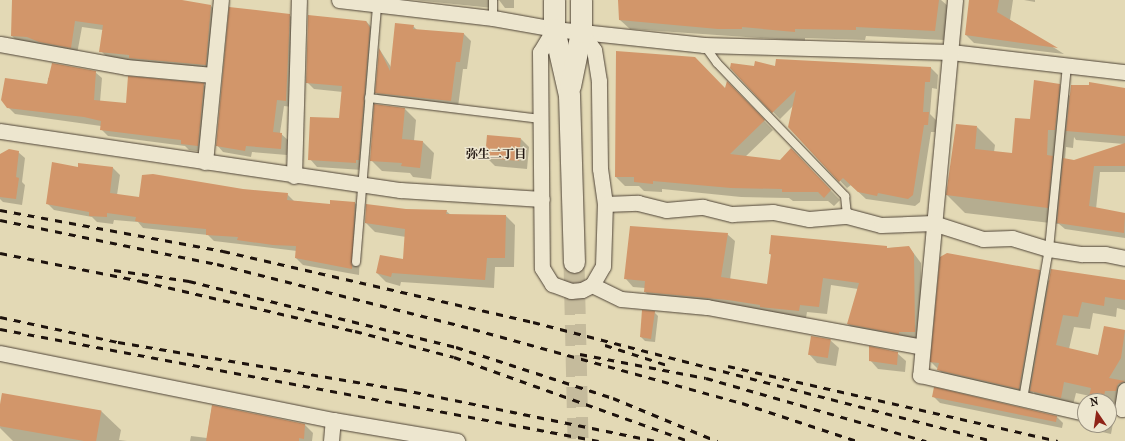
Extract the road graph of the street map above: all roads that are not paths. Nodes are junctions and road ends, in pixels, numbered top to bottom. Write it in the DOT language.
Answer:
graph roads {
  1 [pos="221,0"];
  2 [pos="299,0"];
  3 [pos="339,0"];
  4 [pos="493,0"];
  5 [pos="554,0"];
  6 [pos="580,0"];
  7 [pos="955,0"];
  8 [pos="377,4"];
  9 [pos="423,5"];
  10 [pos="493,18"];
  11 [pos="554,29"];
  12 [pos="581,32"];
  13 [pos="0,44"];
  14 [pos="704,45"];
  15 [pos="951,52"];
  16 [pos="1067,66"];
  17 [pos="1125,72"];
  18 [pos="213,75"];
  19 [pos="569,95"];
  20 [pos="369,98"];
  21 [pos="541,119"];
  22 [pos="0,131"];
  23 [pos="205,162"];
  24 [pos="294,176"];
  25 [pos="362,185"];
  26 [pos="542,199"];
  27 [pos="605,204"];
  28 [pos="847,216"];
  29 [pos="933,223"];
  30 [pos="1049,249"];
  31 [pos="1125,258"];
  32 [pos="356,262"];
  33 [pos="574,262"];
  34 [pos="592,285"];
  35 [pos="922,347"];
  36 [pos="0,353"];
  37 [pos="1125,390"];
  38 [pos="1023,399"];
  39 [pos="1119,410"];
  40 [pos="1077,411"];
  41 [pos="333,420"];
  42 [pos="331,441"];
  43 [pos="458,441"];
  1 -- 18 [label="street"];
  2 -- 24 [label="street"];
  3 -- 8 [label="street"];
  4 -- 10 [label="lane"];
  5 -- 11 [label="street"];
  6 -- 12 [label="street"];
  7 -- 15 [label="street"];
  8 -- 9 [label="street"];
  8 -- 20 [label="lane"];
  9 -- 10 [label="street"];
  10 -- 11 [label="street"];
  11 -- 12 [label="street"];
  11 -- 19 [label="street"];
  11 -- 21 [label="street"];
  12 -- 14 [label="street"];
  12 -- 19 [label="street"];
  12 -- 27 [label="street"];
  13 -- 18 [label="street"];
  14 -- 15 [label="street"];
  14 -- 28 [label="lane"];
  15 -- 16 [label="street"];
  15 -- 29 [label="street"];
  16 -- 17 [label="street"];
  16 -- 30 [label="lane"];
  18 -- 23 [label="street"];
  19 -- 33 [label="street"];
  20 -- 21 [label="lane"];
  20 -- 25 [label="lane"];
  21 -- 26 [label="street"];
  22 -- 23 [label="street"];
  23 -- 24 [label="street"];
  24 -- 25 [label="street"];
  25 -- 26 [label="street"];
  25 -- 32 [label="lane"];
  26 -- 34 [label="street"];
  27 -- 28 [label="street"];
  27 -- 34 [label="street"];
  28 -- 29 [label="street"];
  29 -- 30 [label="street"];
  29 -- 35 [label="street"];
  30 -- 31 [label="street"];
  30 -- 38 [label="lane"];
  34 -- 35 [label="street"];
  35 -- 38 [label="street"];
  36 -- 41 [label="street"];
  37 -- 39 [label="street"];
  38 -- 40 [label="street"];
  41 -- 42 [label="street"];
  41 -- 43 [label="street"];
}
